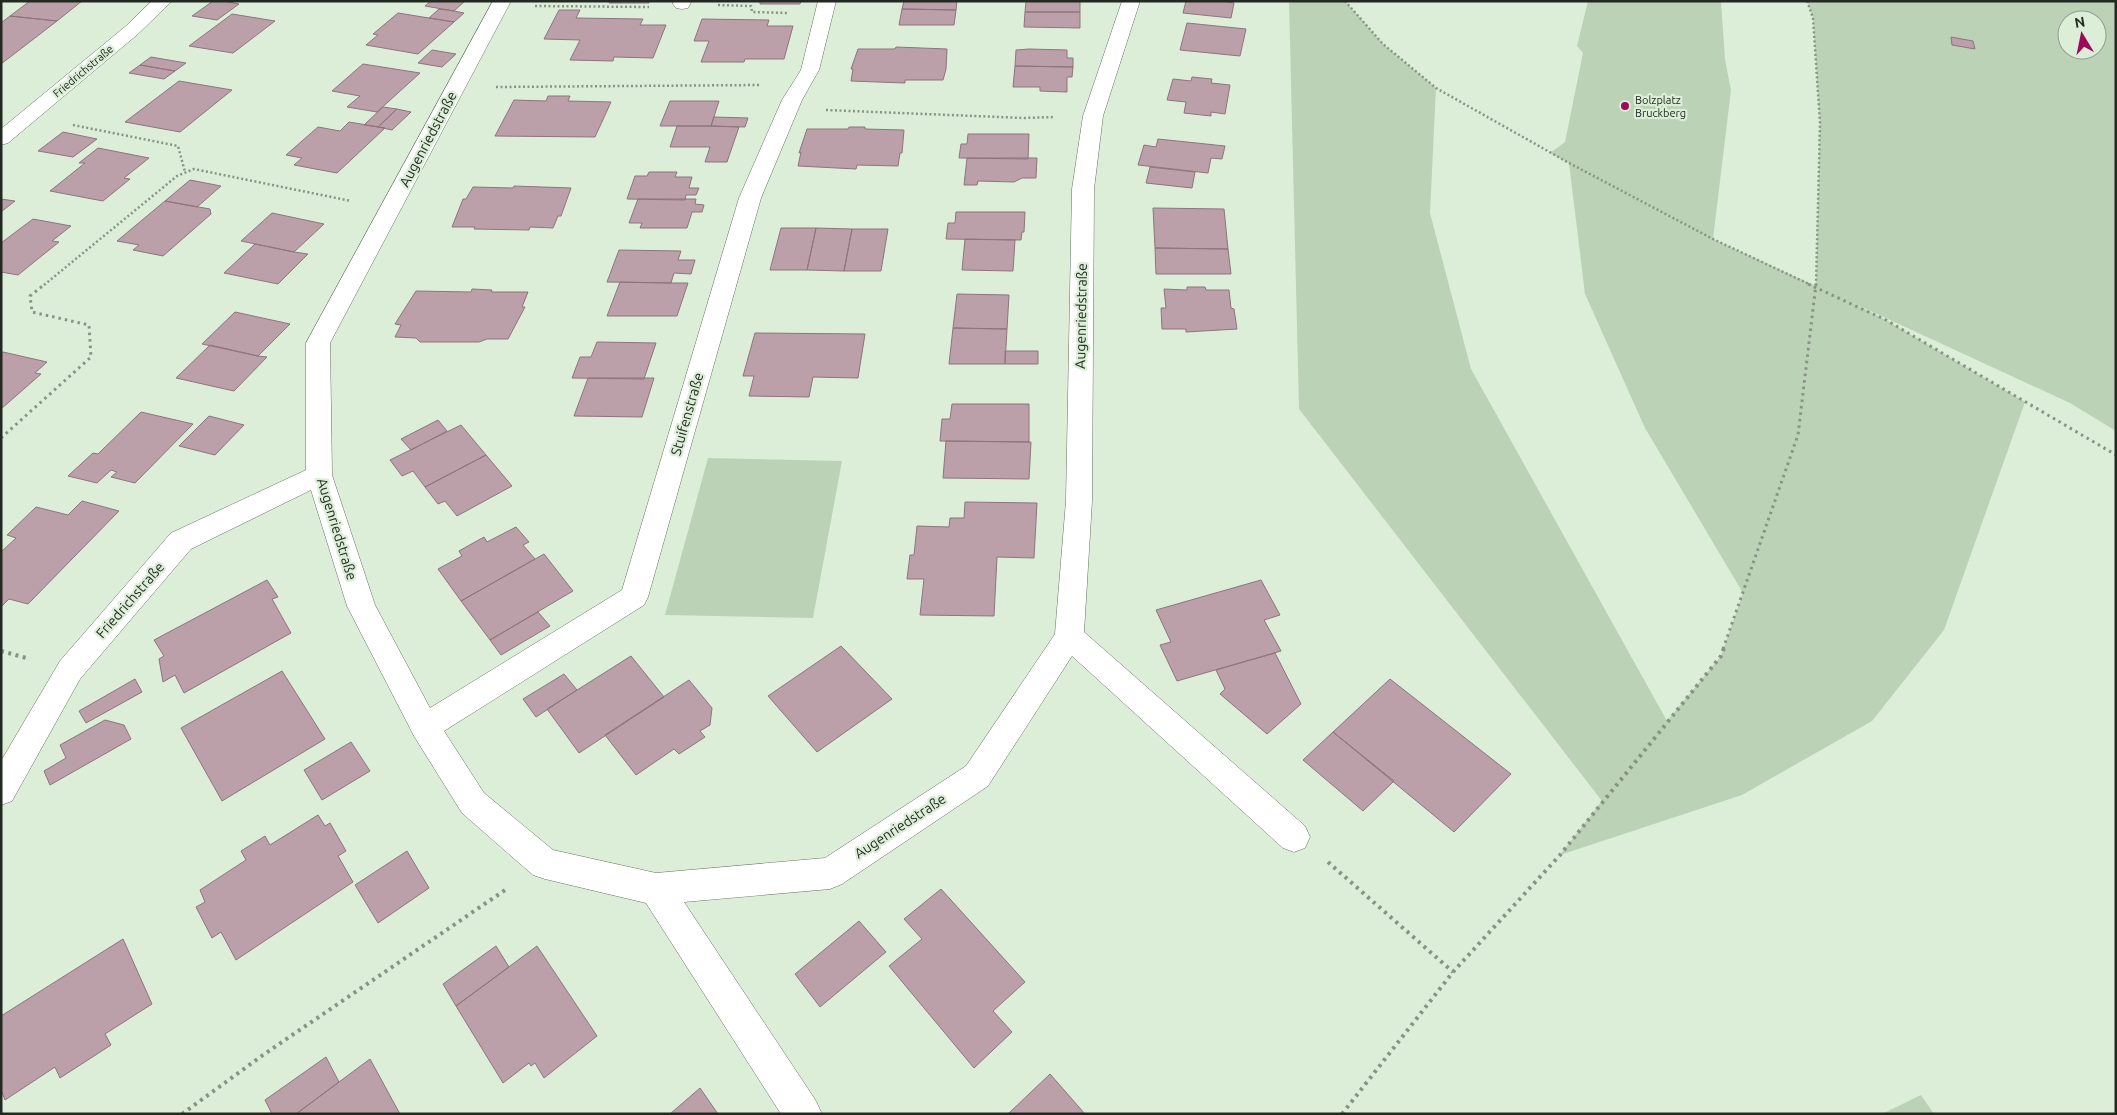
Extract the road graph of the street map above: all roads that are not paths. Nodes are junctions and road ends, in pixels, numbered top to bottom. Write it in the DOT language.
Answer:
graph roads {
  1 [pos="163,1"];
  2 [pos="827,1"];
  3 [pos="1131,1"];
  4 [pos="500,4"];
  5 [pos="1,139"];
  6 [pos="319,475"];
  7 [pos="1069,636"];
  8 [pos="425,727"];
  9 [pos="1,791"];
  10 [pos="1294,837"];
  11 [pos="656,889"];
  12 [pos="803,1114"];
  1 -- 5 [label="street, Friedrichstraße"];
  2 -- 8 [label="street, Stuifenstraße"];
  3 -- 7 [label="street, Augenriedstraße"];
  4 -- 6 [label="street, Augenriedstraße"];
  6 -- 8 [label="street, Augenriedstraße"];
  6 -- 9 [label="street, Friedrichstraße"];
  7 -- 10 [label="street"];
  7 -- 11 [label="street, Augenriedstraße"];
  8 -- 11 [label="street, Augenriedstraße"];
  11 -- 12 [label="street"];
}
